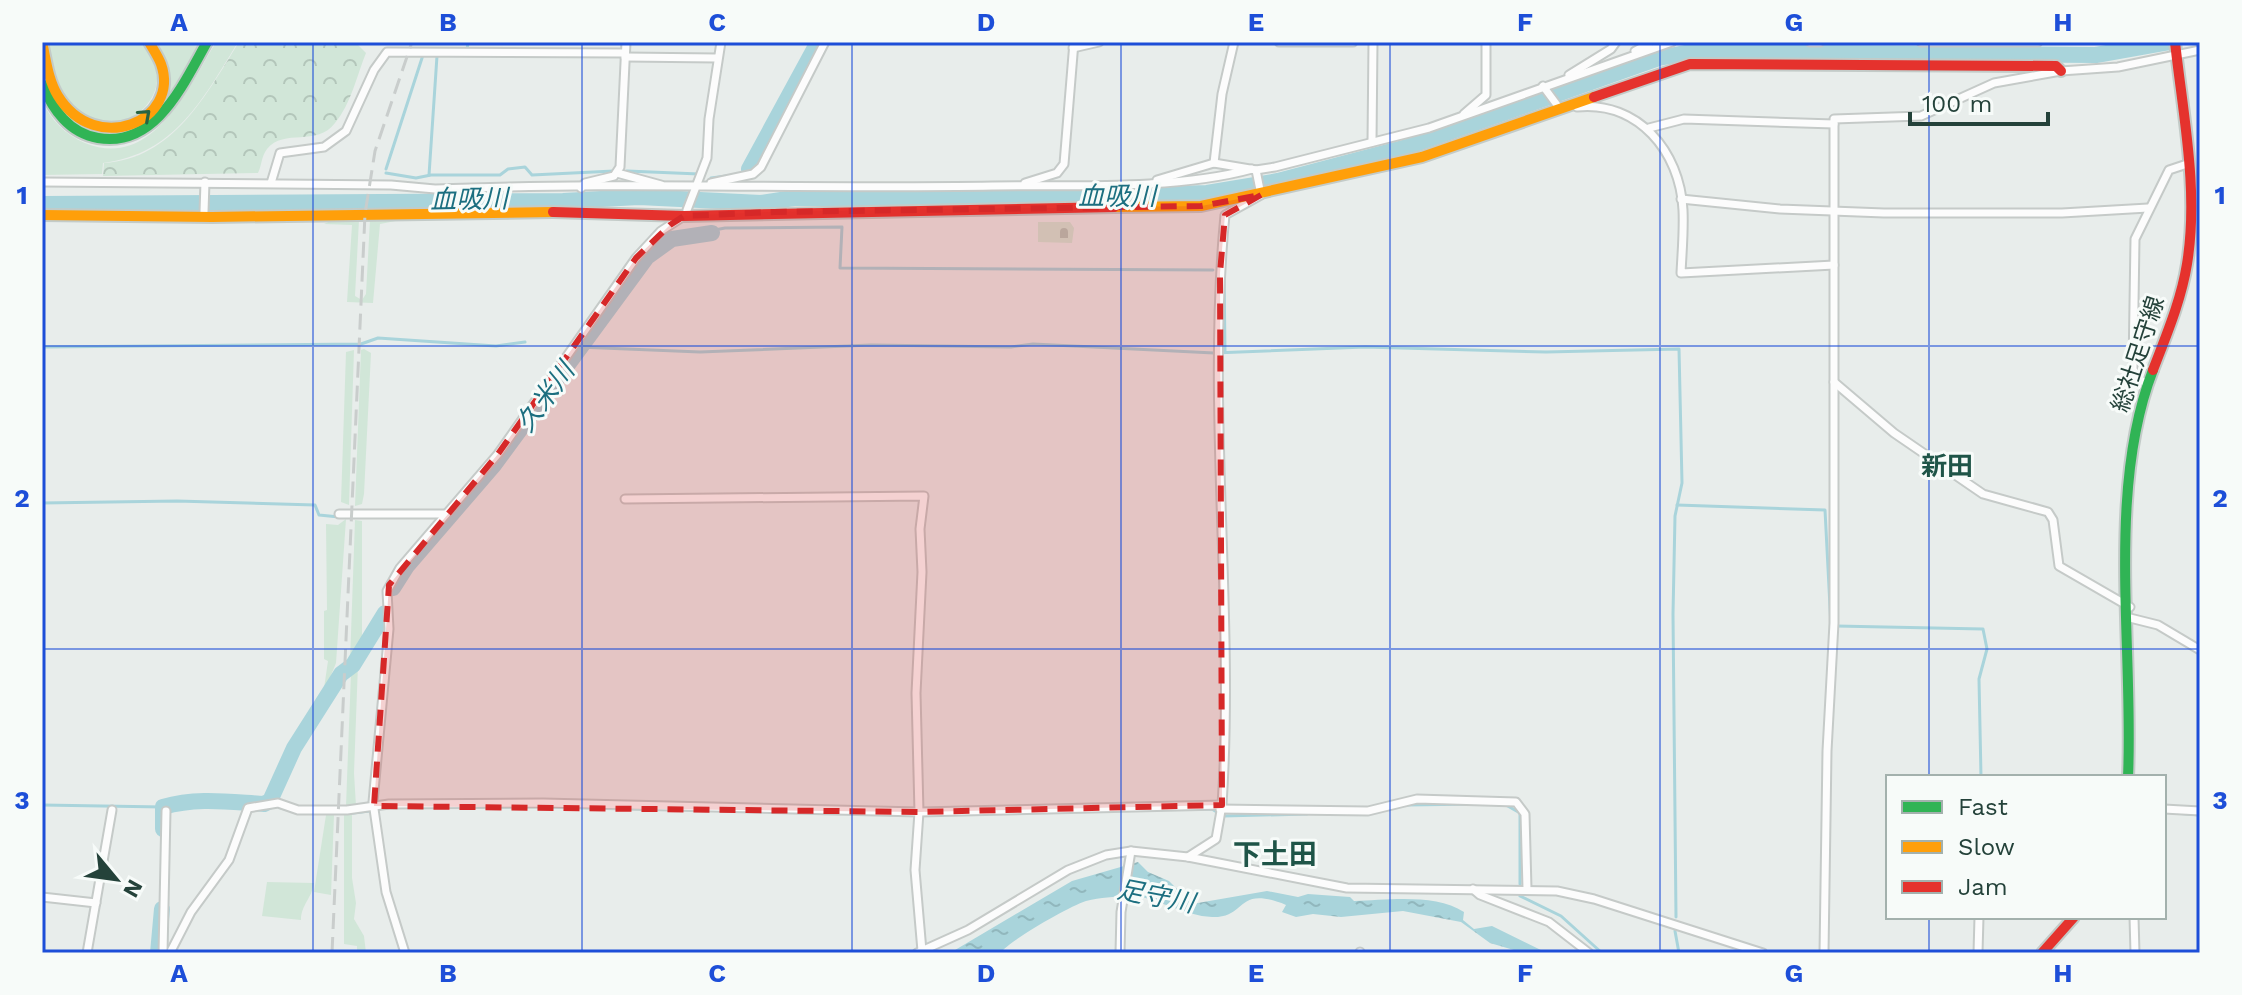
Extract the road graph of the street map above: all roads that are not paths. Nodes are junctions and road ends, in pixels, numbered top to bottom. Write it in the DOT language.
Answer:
graph roads {
  1 [pos="42,42"];
  2 [pos="149,42"];
  3 [pos="207,42"];
  4 [pos="626,42"];
  5 [pos="721,42"];
  6 [pos="825,42"];
  7 [pos="1099,42"];
  8 [pos="1234,42"];
  9 [pos="1279,42"];
  10 [pos="1353,42"];
  11 [pos="1373,42"];
  12 [pos="1486,42"];
  13 [pos="1616,42"];
  14 [pos="1652,42"];
  15 [pos="1672,42"];
  16 [pos="1810,42"];
  17 [pos="1820,42"];
  18 [pos="1921,42"];
  19 [pos="2038,42"];
  20 [pos="1073,45"];
  21 [pos="2176,50"];
  22 [pos="2200,50"];
  23 [pos="625,55"];
  24 [pos="1627,57"];
  25 [pos="717,58"];
  26 [pos="2061,71"];
  27 [pos="1564,79"];
  28 [pos="42,84"];
  29 [pos="1544,89"];
  30 [pos="1557,108"];
  31 [pos="1460,117"];
  32 [pos="1834,124"];
  33 [pos="1649,128"];
  34 [pos="1372,142"];
  35 [pos="1214,163"];
  36 [pos="2187,164"];
  37 [pos="1255,171"];
  38 [pos="617,173"];
  39 [pos="42,182"];
  40 [pos="1154,182"];
  41 [pos="271,183"];
  42 [pos="205,185"];
  43 [pos="1015,186"];
  44 [pos="667,187"];
  45 [pos="581,188"];
  46 [pos="697,189"];
  47 [pos="1260,192"];
  48 [pos="1681,199"];
  49 [pos="2148,208"];
  50 [pos="1832,210"];
  51 [pos="686,213"];
  52 [pos="42,215"];
  53 [pos="204,215"];
  54 [pos="1834,265"];
  55 [pos="1834,382"];
  56 [pos="2146,383"];
  57 [pos="625,499"];
  58 [pos="339,514"];
  59 [pos="446,514"];
  60 [pos="2130,612"];
  61 [pos="2200,650"];
  62 [pos="2128,775"];
  63 [pos="374,806"];
  64 [pos="2166,809"];
  65 [pos="112,810"];
  66 [pos="1220,810"];
  67 [pos="166,811"];
  68 [pos="2200,811"];
  69 [pos="919,815"];
  70 [pos="1131,853"];
  71 [pos="1188,857"];
  72 [pos="1473,889"];
  73 [pos="1527,889"];
  74 [pos="42,897"];
  75 [pos="96,903"];
  76 [pos="1979,919"];
  77 [pos="2072,919"];
  78 [pos="2134,919"];
  79 [pos="932,951"];
  80 [pos="919,952"];
  81 [pos="87,953"];
  82 [pos="163,953"];
  83 [pos="170,953"];
  84 [pos="405,953"];
  85 [pos="1120,953"];
  86 [pos="1589,953"];
  87 [pos="1763,953"];
  88 [pos="1824,953"];
  89 [pos="1978,953"];
  90 [pos="2042,953"];
  91 [pos="2135,953"];
  1 -- 2 [label="main road, one-way"];
  3 -- 28 [label="main road"];
  4 -- 23 [label="street"];
  5 -- 25 [label="street"];
  6 -- 46 [label="street"];
  7 -- 20 [label="street"];
  8 -- 35 [label="street"];
  9 -- 10 [label="street"];
  11 -- 34 [label="street"];
  12 -- 31 [label="street"];
  13 -- 27 [label="street"];
  14 -- 24 [label="street"];
  15 -- 24 [label="street"];
  16 -- 17 [label="street"];
  18 -- 19 [label="street"];
  20 -- 43 [label="street"];
  21 -- 22 [label="street"];
  21 -- 26 [label="street"];
  21 -- 36 [label="main road, 総社足守線"];
  23 -- 25 [label="street"];
  23 -- 38 [label="street"];
  23 -- 41 [label="street"];
  24 -- 27 [label="street"];
  25 -- 46 [label="street"];
  26 -- 30 [label="main road"];
  26 -- 32 [label="street"];
  27 -- 29 [label="street"];
  29 -- 30 [label="street"];
  29 -- 31 [label="street"];
  30 -- 33 [label="street"];
  30 -- 47 [label="main road"];
  31 -- 34 [label="street"];
  32 -- 33 [label="street"];
  32 -- 50 [label="street"];
  33 -- 48 [label="street"];
  34 -- 37 [label="street"];
  35 -- 37 [label="street"];
  35 -- 40 [label="street"];
  36 -- 49 [label="street"];
  36 -- 56 [label="main road, 総社足守線"];
  37 -- 40 [label="street"];
  37 -- 47 [label="street"];
  38 -- 44 [label="street"];
  38 -- 45 [label="street"];
  39 -- 42 [label="street"];
  40 -- 43 [label="street"];
  41 -- 42 [label="street"];
  41 -- 45 [label="street"];
  42 -- 53 [label="street"];
  43 -- 46 [label="street"];
  44 -- 45 [label="street"];
  44 -- 46 [label="street"];
  46 -- 51 [label="street"];
  47 -- 51 [label="main road"];
  47 -- 66 [label="street"];
  48 -- 50 [label="street"];
  48 -- 54 [label="street"];
  49 -- 50 [label="street"];
  49 -- 56 [label="street"];
  50 -- 54 [label="street"];
  51 -- 53 [label="main road"];
  51 -- 59 [label="street"];
  52 -- 53 [label="main road"];
  54 -- 55 [label="street"];
  55 -- 60 [label="street"];
  55 -- 88 [label="street"];
  56 -- 60 [label="main road, 総社足守線"];
  57 -- 69 [label="street"];
  58 -- 59 [label="street"];
  59 -- 63 [label="street"];
  60 -- 61 [label="street"];
  60 -- 62 [label="main road, 総社足守線"];
  63 -- 69 [label="street"];
  63 -- 83 [label="street"];
  63 -- 84 [label="street"];
  64 -- 68 [label="street"];
  65 -- 75 [label="street"];
  66 -- 69 [label="street"];
  66 -- 71 [label="street"];
  66 -- 73 [label="street"];
  67 -- 82 [label="street"];
  69 -- 80 [label="street"];
  70 -- 71 [label="street"];
  70 -- 79 [label="street"];
  70 -- 85 [label="street"];
  71 -- 72 [label="street"];
  72 -- 73 [label="street"];
  72 -- 86 [label="street"];
  73 -- 87 [label="street"];
  74 -- 75 [label="street"];
  75 -- 81 [label="street"];
  76 -- 89 [label="street"];
  77 -- 90 [label="main road"];
  78 -- 91 [label="street"];
  79 -- 80 [label="street"];
}
